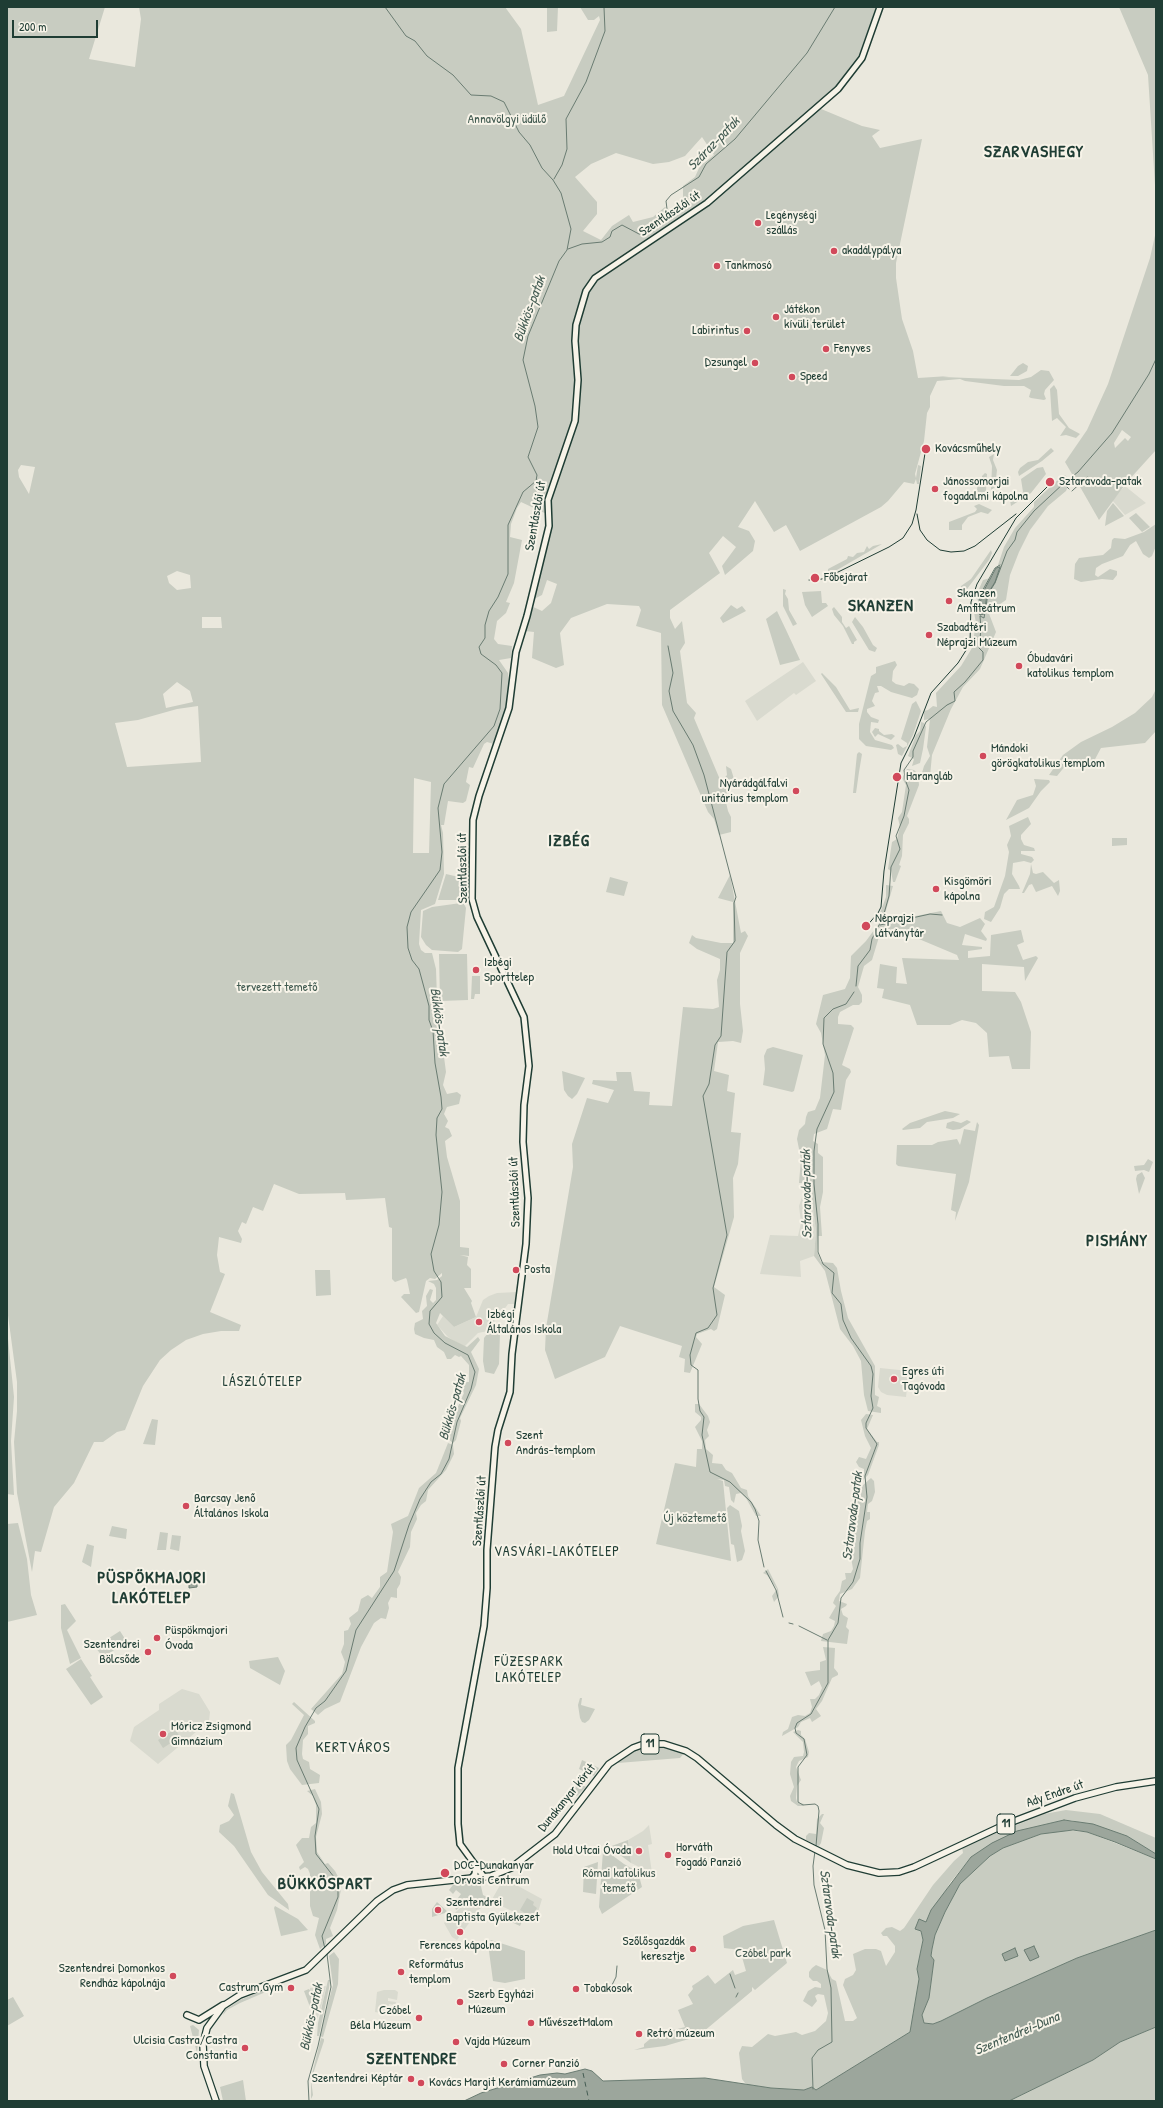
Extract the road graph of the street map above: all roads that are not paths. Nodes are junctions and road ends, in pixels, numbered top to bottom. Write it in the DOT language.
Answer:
graph roads {
  1 [pos="880,7"];
  2 [pos="1156,1781"];
  3 [pos="476,1865"];
  4 [pos="890,1873"];
  5 [pos="484,1877"];
  6 [pos="471,1879"];
  7 [pos="228,2002"];
  8 [pos="187,2015"];
  9 [pos="216,2101"];
  1 -- 3 [label="main road, Szentlászlói út"];
  2 -- 4 [label="main road, Ady Endre út / 11"];
  3 -- 5 [label="main road, Szentlászlói út"];
  3 -- 6 [label="main road"];
  4 -- 5 [label="main road, Dunakanyar körút / 11"];
  5 -- 6 [label="main road, Dunakanyar körút / 11"];
  6 -- 7 [label="main road, Dunakanyar körút / 11"];
  7 -- 8 [label="main road"];
  7 -- 9 [label="main road, Dunakanyar körút / 11"];
}
